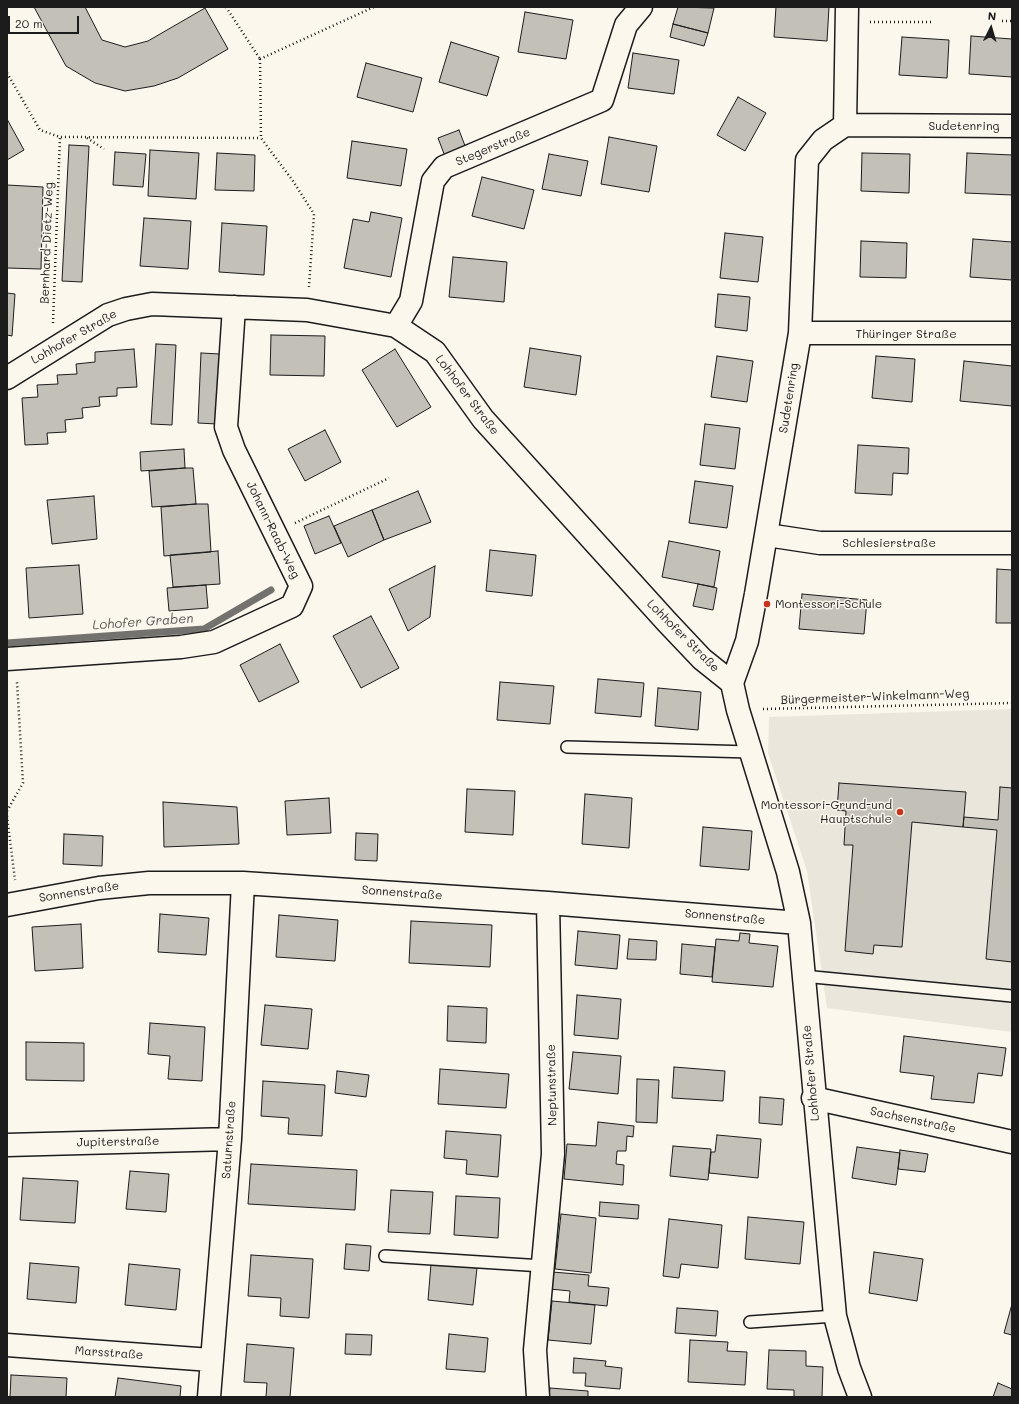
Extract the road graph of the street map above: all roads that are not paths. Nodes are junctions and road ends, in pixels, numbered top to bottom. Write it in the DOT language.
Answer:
graph roads {
  1 [pos="641,7"];
  2 [pos="846,15"];
  3 [pos="844,125"];
  4 [pos="1012,126"];
  5 [pos="234,307"];
  6 [pos="396,326"];
  7 [pos="800,333"];
  8 [pos="1012,333"];
  9 [pos="7,378"];
  10 [pos="767,535"];
  11 [pos="1012,544"];
  12 [pos="11,658"];
  13 [pos="732,684"];
  14 [pos="567,747"];
  15 [pos="751,752"];
  16 [pos="243,883"];
  17 [pos="548,903"];
  18 [pos="12,904"];
  19 [pos="799,923"];
  20 [pos="803,976"];
  21 [pos="1012,996"];
  22 [pos="813,1098"];
  23 [pos="230,1139"];
  24 [pos="1012,1142"];
  25 [pos="7,1145"];
  26 [pos="385,1256"];
  27 [pos="543,1266"];
  28 [pos="835,1316"];
  29 [pos="750,1322"];
  30 [pos="7,1345"];
  31 [pos="211,1360"];
  32 [pos="209,1397"];
  33 [pos="538,1397"];
  34 [pos="860,1397"];
  1 -- 6 [label="street, Stegerstraße"];
  2 -- 3 [label="street"];
  3 -- 4 [label="street, Sudetenring"];
  3 -- 7 [label="street, Sudetenring"];
  5 -- 6 [label="street, Lohhofer Straße"];
  5 -- 9 [label="street, Lohhofer Straße"];
  5 -- 12 [label="street, Johann-Raab-Weg"];
  6 -- 13 [label="street, Lohhofer Straße"];
  7 -- 8 [label="street, Thüringer Straße"];
  7 -- 10 [label="street, Sudetenring"];
  10 -- 11 [label="street, Schlesierstraße"];
  10 -- 13 [label="street, Sudetenring"];
  13 -- 15 [label="street, Lohhofer Straße"];
  14 -- 15 [label="lane"];
  15 -- 19 [label="street, Lohhofer Straße"];
  16 -- 17 [label="street, Sonnenstraße"];
  16 -- 18 [label="street, Sonnenstraße"];
  16 -- 23 [label="street, Saturnstraße"];
  17 -- 19 [label="street, Sonnenstraße"];
  17 -- 27 [label="street, Neptunstraße"];
  19 -- 20 [label="street, Lohhofer Straße"];
  20 -- 21 [label="lane"];
  20 -- 22 [label="street, Lohhofer Straße"];
  22 -- 24 [label="street, Sachsenstraße"];
  22 -- 28 [label="street, Lohhofer Straße"];
  23 -- 25 [label="street, Jupiterstraße"];
  23 -- 31 [label="street, Saturnstraße"];
  26 -- 27 [label="lane"];
  27 -- 33 [label="street, Neptunstraße"];
  28 -- 29 [label="lane"];
  28 -- 34 [label="street, Lohhofer Straße"];
  30 -- 31 [label="street, Marsstraße"];
  31 -- 32 [label="street, Saturnstraße"];
}
